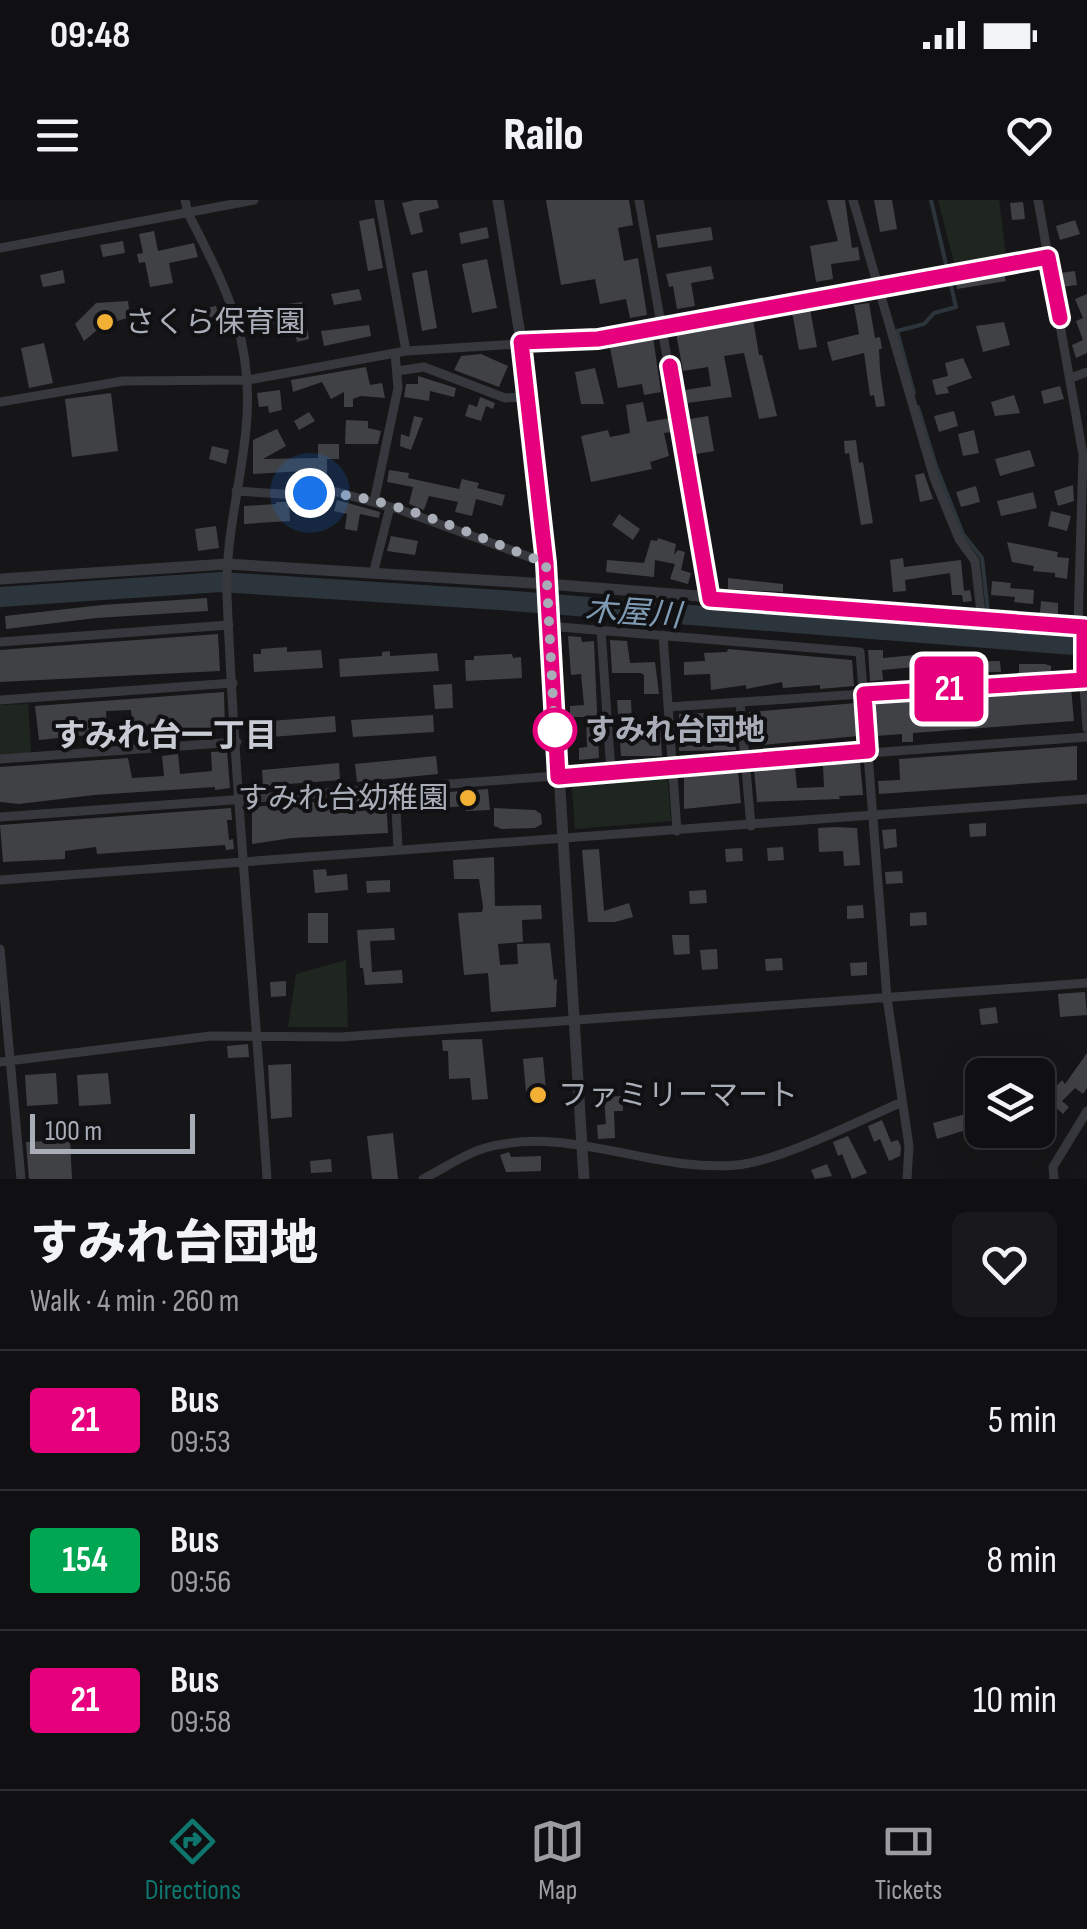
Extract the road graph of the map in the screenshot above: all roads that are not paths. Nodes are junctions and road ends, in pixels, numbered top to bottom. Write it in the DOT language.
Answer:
graph roads {
  1 [pos="186,200"];
  2 [pos="254,200"];
  3 [pos="379,200"];
  4 [pos="498,200"];
  5 [pos="639,200"];
  6 [pos="853,200"];
  7 [pos="1038,200"];
  8 [pos="188,213"];
  9 [pos="0,248"];
  10 [pos="1048,257"];
  11 [pos="878,288"];
  12 [pos="663,326"];
  13 [pos="521,342"];
  14 [pos="401,352"];
  15 [pos="396,371"];
  16 [pos="1087,372"];
  17 [pos="1071,378"];
  18 [pos="248,380"];
  19 [pos="527,397"];
  20 [pos="0,402"];
  21 [pos="236,491"];
  22 [pos="374,502"];
  23 [pos="390,507"];
  24 [pos="1084,515"];
  25 [pos="546,563"];
  26 [pos="227,564"];
  27 [pos="374,574"];
  28 [pos="0,579"];
  29 [pos="547,588"];
  30 [pos="710,599"];
  31 [pos="982,621"];
  32 [pos="548,624"];
  33 [pos="229,625"];
  34 [pos="1083,629"];
  35 [pos="600,630"];
  36 [pos="663,635"];
  37 [pos="0,642"];
  38 [pos="1084,677"];
  39 [pos="233,684"];
  40 [pos="864,694"];
  41 [pos="0,700"];
  42 [pos="740,702"];
  43 [pos="668,707"];
  44 [pos="1087,728"];
  45 [pos="1087,737"];
  46 [pos="237,742"];
  47 [pos="868,751"];
  48 [pos="0,759"];
  49 [pos="746,762"];
  50 [pos="673,768"];
  51 [pos="611,772"];
  52 [pos="558,777"];
  53 [pos="395,788"];
  54 [pos="241,799"];
  55 [pos="1087,799"];
  56 [pos="872,816"];
  57 [pos="0,817"];
  58 [pos="751,826"];
  59 [pos="677,831"];
  60 [pos="562,840"];
  61 [pos="398,850"];
  62 [pos="246,861"];
  63 [pos="0,880"];
  64 [pos="0,949"];
  65 [pos="1087,983"];
  66 [pos="887,998"];
  67 [pos="574,1020"];
  68 [pos="258,1035"];
  69 [pos="5,1062"];
  70 [pos="902,1102"];
  71 [pos="1087,1111"];
  72 [pos="583,1145"];
  73 [pos="21,1179"];
  74 [pos="267,1179"];
  75 [pos="423,1179"];
  76 [pos="584,1179"];
  77 [pos="908,1179"];
  78 [pos="1054,1179"];
  1 -- 8 [label="street"];
  2 -- 8 [label="street"];
  3 -- 14 [label="street"];
  4 -- 13 [label="street"];
  5 -- 12 [label="street"];
  6 -- 11 [label="street"];
  7 -- 10 [label="street"];
  8 -- 9 [label="street"];
  8 -- 18 [label="street"];
  10 -- 11 [label="street"];
  10 -- 17 [label="street"];
  11 -- 12 [label="street"];
  11 -- 31 [label="street"];
  12 -- 13 [label="street"];
  12 -- 30 [label="street"];
  13 -- 14 [label="street"];
  13 -- 19 [label="street"];
  14 -- 15 [label="street"];
  14 -- 18 [label="street"];
  15 -- 19 [label="street"];
  15 -- 22 [label="street"];
  16 -- 17 [label="street"];
  17 -- 24 [label="street"];
  18 -- 20 [label="street"];
  18 -- 21 [label="street"];
  19 -- 25 [label="street"];
  21 -- 22 [label="street"];
  21 -- 26 [label="street"];
  22 -- 23 [label="street"];
  23 -- 25 [label="street"];
  23 -- 27 [label="street"];
  24 -- 34 [label="street"];
  25 -- 29 [label="street"];
  26 -- 27 [label="street"];
  26 -- 28 [label="street"];
  26 -- 33 [label="street"];
  27 -- 29 [label="street"];
  29 -- 30 [label="street"];
  29 -- 32 [label="street"];
  30 -- 31 [label="street"];
  31 -- 34 [label="street"];
  32 -- 35 [label="street"];
  32 -- 52 [label="street"];
  33 -- 37 [label="street"];
  33 -- 39 [label="street"];
  34 -- 38 [label="street"];
  35 -- 36 [label="street"];
  35 -- 51 [label="street"];
  36 -- 40 [label="street"];
  36 -- 43 [label="street"];
  38 -- 40 [label="street"];
  38 -- 44 [label="street"];
  39 -- 41 [label="street"];
  39 -- 46 [label="street"];
  40 -- 42 [label="street"];
  40 -- 47 [label="street"];
  42 -- 43 [label="street"];
  42 -- 49 [label="street"];
  43 -- 50 [label="street"];
  45 -- 47 [label="street"];
  46 -- 48 [label="street"];
  46 -- 54 [label="street"];
  47 -- 49 [label="street"];
  47 -- 56 [label="street"];
  49 -- 50 [label="street"];
  49 -- 58 [label="street"];
  50 -- 51 [label="street"];
  50 -- 59 [label="street"];
  51 -- 52 [label="street"];
  52 -- 53 [label="street"];
  52 -- 60 [label="street"];
  53 -- 54 [label="street"];
  53 -- 61 [label="street"];
  54 -- 57 [label="street"];
  54 -- 62 [label="street"];
  55 -- 56 [label="street"];
  56 -- 58 [label="street"];
  56 -- 66 [label="street"];
  58 -- 59 [label="street"];
  59 -- 60 [label="street"];
  60 -- 61 [label="street"];
  60 -- 67 [label="street"];
  61 -- 62 [label="street"];
  62 -- 63 [label="street"];
  62 -- 68 [label="street"];
  64 -- 69 [label="street"];
  65 -- 66 [label="street"];
  66 -- 67 [label="street"];
  66 -- 70 [label="street"];
  67 -- 68 [label="street"];
  67 -- 72 [label="street"];
  68 -- 69 [label="street"];
  68 -- 74 [label="street"];
  69 -- 73 [label="street"];
  70 -- 72 [label="street"];
  70 -- 77 [label="street"];
  71 -- 78 [label="street"];
  72 -- 75 [label="street"];
  72 -- 76 [label="street"];
}
